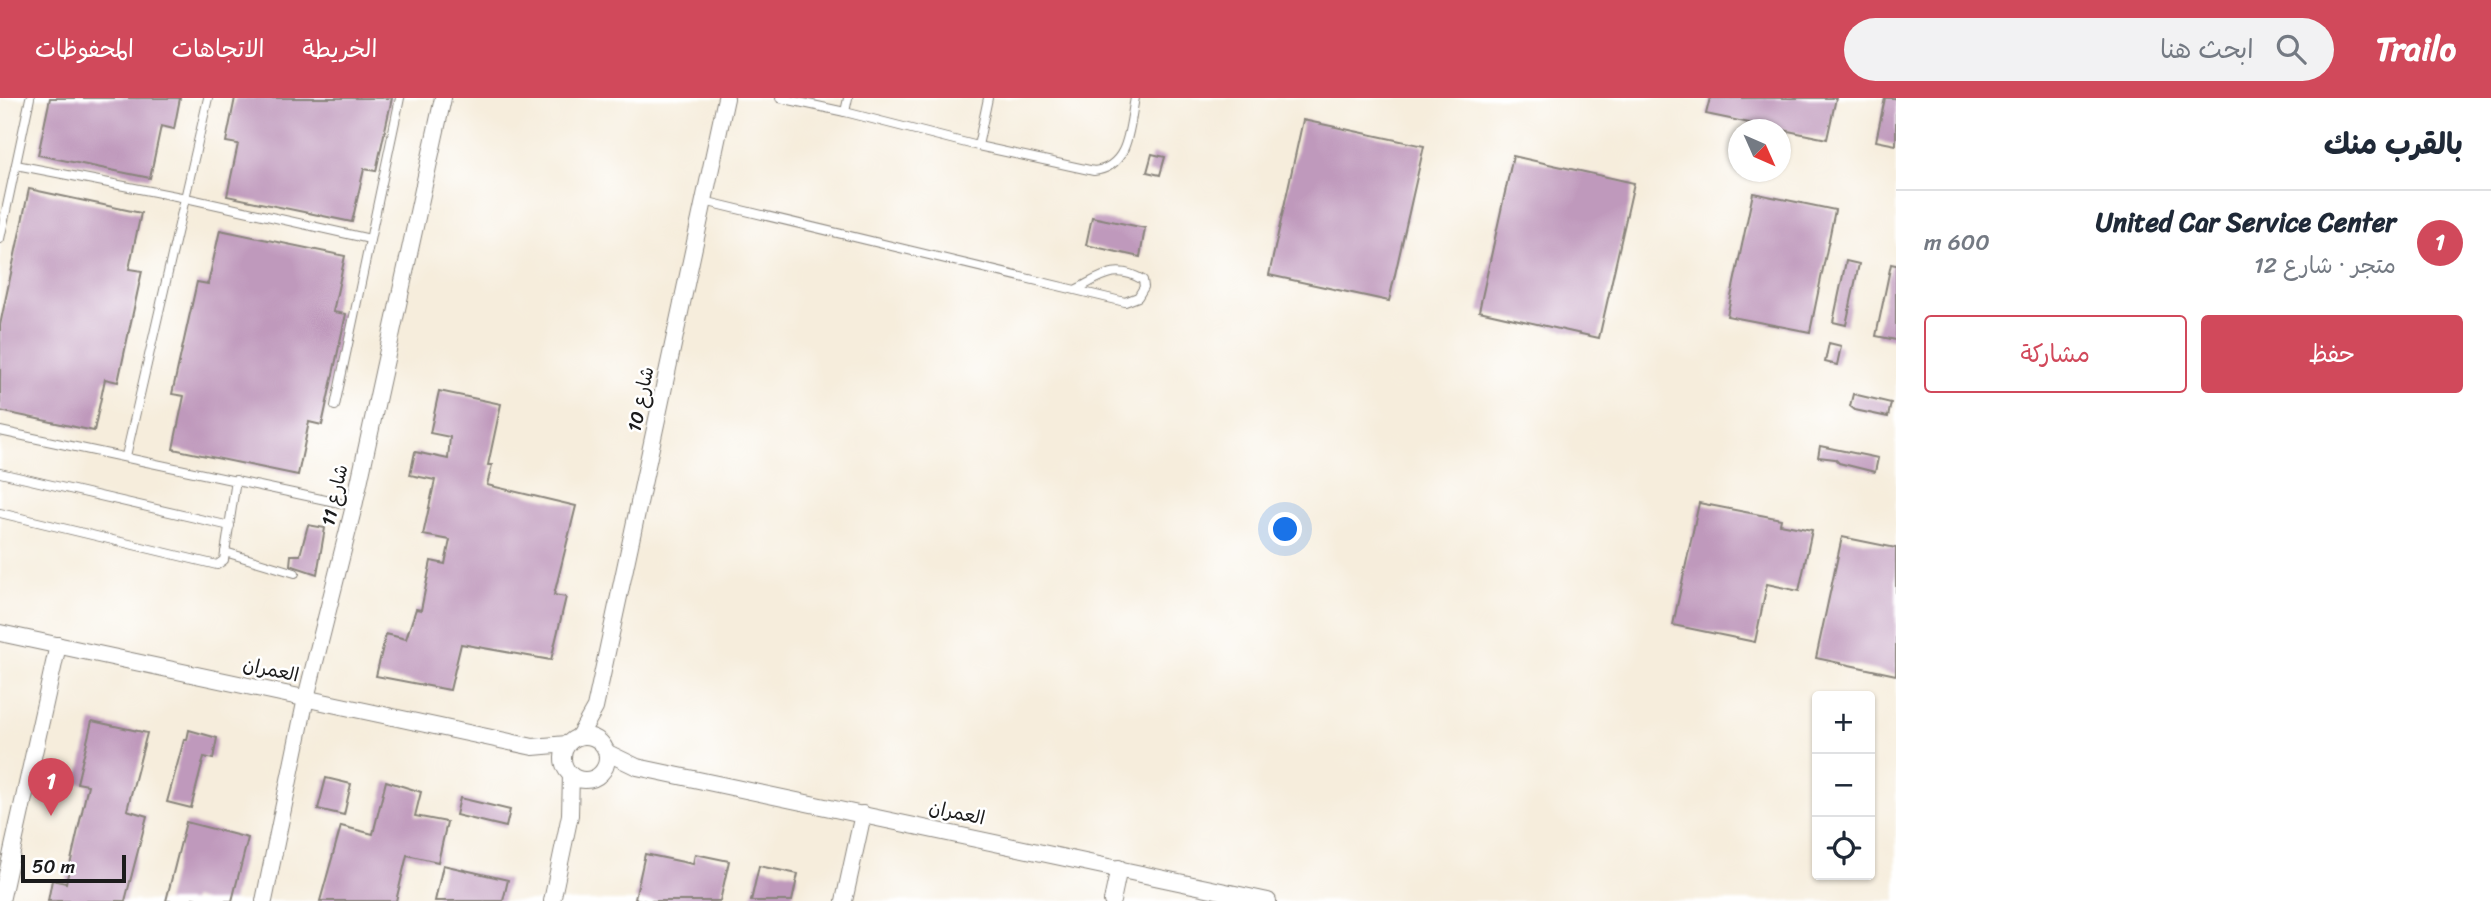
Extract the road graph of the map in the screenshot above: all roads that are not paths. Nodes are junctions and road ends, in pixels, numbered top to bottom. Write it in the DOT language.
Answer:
graph roads {
  1 [pos="30,98"];
  2 [pos="208,98"];
  3 [pos="400,98"];
  4 [pos="443,98"];
  5 [pos="726,98"];
  6 [pos="780,98"];
  7 [pos="848,98"];
  8 [pos="988,98"];
  9 [pos="1135,98"];
  10 [pos="845,112"];
  11 [pos="978,146"];
  12 [pos="16,165"];
  13 [pos="186,198"];
  14 [pos="704,201"];
  15 [pos="0,239"];
  16 [pos="370,239"];
  17 [pos="1075,290"];
  18 [pos="335,407"];
  19 [pos="0,431"];
  20 [pos="126,456"];
  21 [pos="0,473"];
  22 [pos="236,480"];
  23 [pos="354,506"];
  24 [pos="0,513"];
  25 [pos="230,526"];
  26 [pos="225,552"];
  27 [pos="295,573"];
  28 [pos="0,633"];
  29 [pos="58,645"];
  30 [pos="306,698"];
  31 [pos="595,708"];
  32 [pos="573,740"];
  33 [pos="534,747"];
  34 [pos="604,747"];
  35 [pos="637,767"];
  36 [pos="567,770"];
  37 [pos="597,776"];
  38 [pos="863,814"];
  39 [pos="570,815"];
  40 [pos="1119,868"];
  41 [pos="1,901"];
  42 [pos="264,901"];
  43 [pos="552,901"];
  44 [pos="844,901"];
  45 [pos="1112,901"];
  46 [pos="1268,901"];
  1 -- 12 [label="lane"];
  2 -- 13 [label="lane"];
  3 -- 16 [label="lane"];
  4 -- 23 [label="street, شارع 11"];
  5 -- 14 [label="street, شارع 10"];
  6 -- 10 [label="lane"];
  7 -- 10 [label="lane"];
  8 -- 11 [label="lane"];
  9 -- 11 [label="lane"];
  10 -- 11 [label="lane"];
  12 -- 13 [label="lane"];
  12 -- 15 [label="lane"];
  13 -- 16 [label="lane"];
  13 -- 20 [label="lane"];
  14 -- 17 [label="lane"];
  14 -- 31 [label="street, شارع 10"];
  16 -- 18 [label="lane"];
  17 -- 17 [label="lane"];
  19 -- 20 [label="lane"];
  20 -- 22 [label="lane"];
  21 -- 25 [label="lane"];
  22 -- 23 [label="lane"];
  22 -- 25 [label="lane"];
  23 -- 30 [label="street, شارع 11"];
  24 -- 26 [label="lane"];
  25 -- 26 [label="lane"];
  26 -- 27 [label="lane"];
  28 -- 29 [label="street, العمران"];
  29 -- 30 [label="street, العمران"];
  29 -- 41 [label="street"];
  30 -- 33 [label="street, العمران"];
  30 -- 42 [label="street, شارع 11"];
  31 -- 32 [label="street, شارع 10"];
  31 -- 34 [label="street, شارع 10"];
  32 -- 33 [label="street, العمران"];
  32 -- 34 [label="street"];
  32 -- 36 [label="street"];
  33 -- 36 [label="street, العمران"];
  34 -- 35 [label="street, العمران"];
  34 -- 37 [label="street"];
  35 -- 37 [label="street, العمران"];
  35 -- 38 [label="street, العمران"];
  36 -- 37 [label="street"];
  36 -- 39 [label="street"];
  37 -- 39 [label="street"];
  38 -- 40 [label="street, العمران"];
  38 -- 44 [label="street"];
  39 -- 43 [label="street"];
  40 -- 45 [label="street"];
  40 -- 46 [label="street, العمران"];
}
